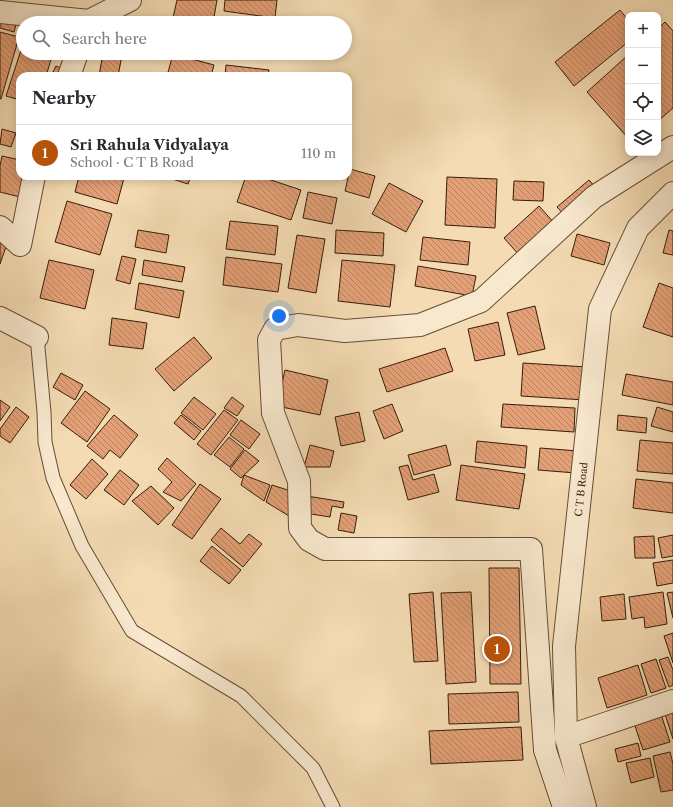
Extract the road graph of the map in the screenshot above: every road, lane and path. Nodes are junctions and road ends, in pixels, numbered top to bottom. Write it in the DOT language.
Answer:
graph roads {
  1 [pos="130,0"];
  2 [pos="0,12"];
  3 [pos="36,16"];
  4 [pos="102,16"];
  5 [pos="75,60"];
  6 [pos="70,72"];
  7 [pos="673,147"];
  8 [pos="33,180"];
  9 [pos="673,193"];
  10 [pos="0,227"];
  11 [pos="0,319"];
  12 [pos="37,337"];
  13 [pos="673,700"];
  14 [pos="566,737"];
  15 [pos="333,807"];
  16 [pos="564,807"];
  17 [pos="585,807"];
  1 -- 4 [label="street"];
  2 -- 3 [label="street"];
  5 -- 6 [label="street"];
  7 -- 16 [label="street"];
  8 -- 10 [label="street"];
  9 -- 14 [label="street, C T B Road"];
  11 -- 12 [label="street"];
  12 -- 15 [label="lane"];
  13 -- 14 [label="street"];
  14 -- 17 [label="street, C T B Road"];
}
